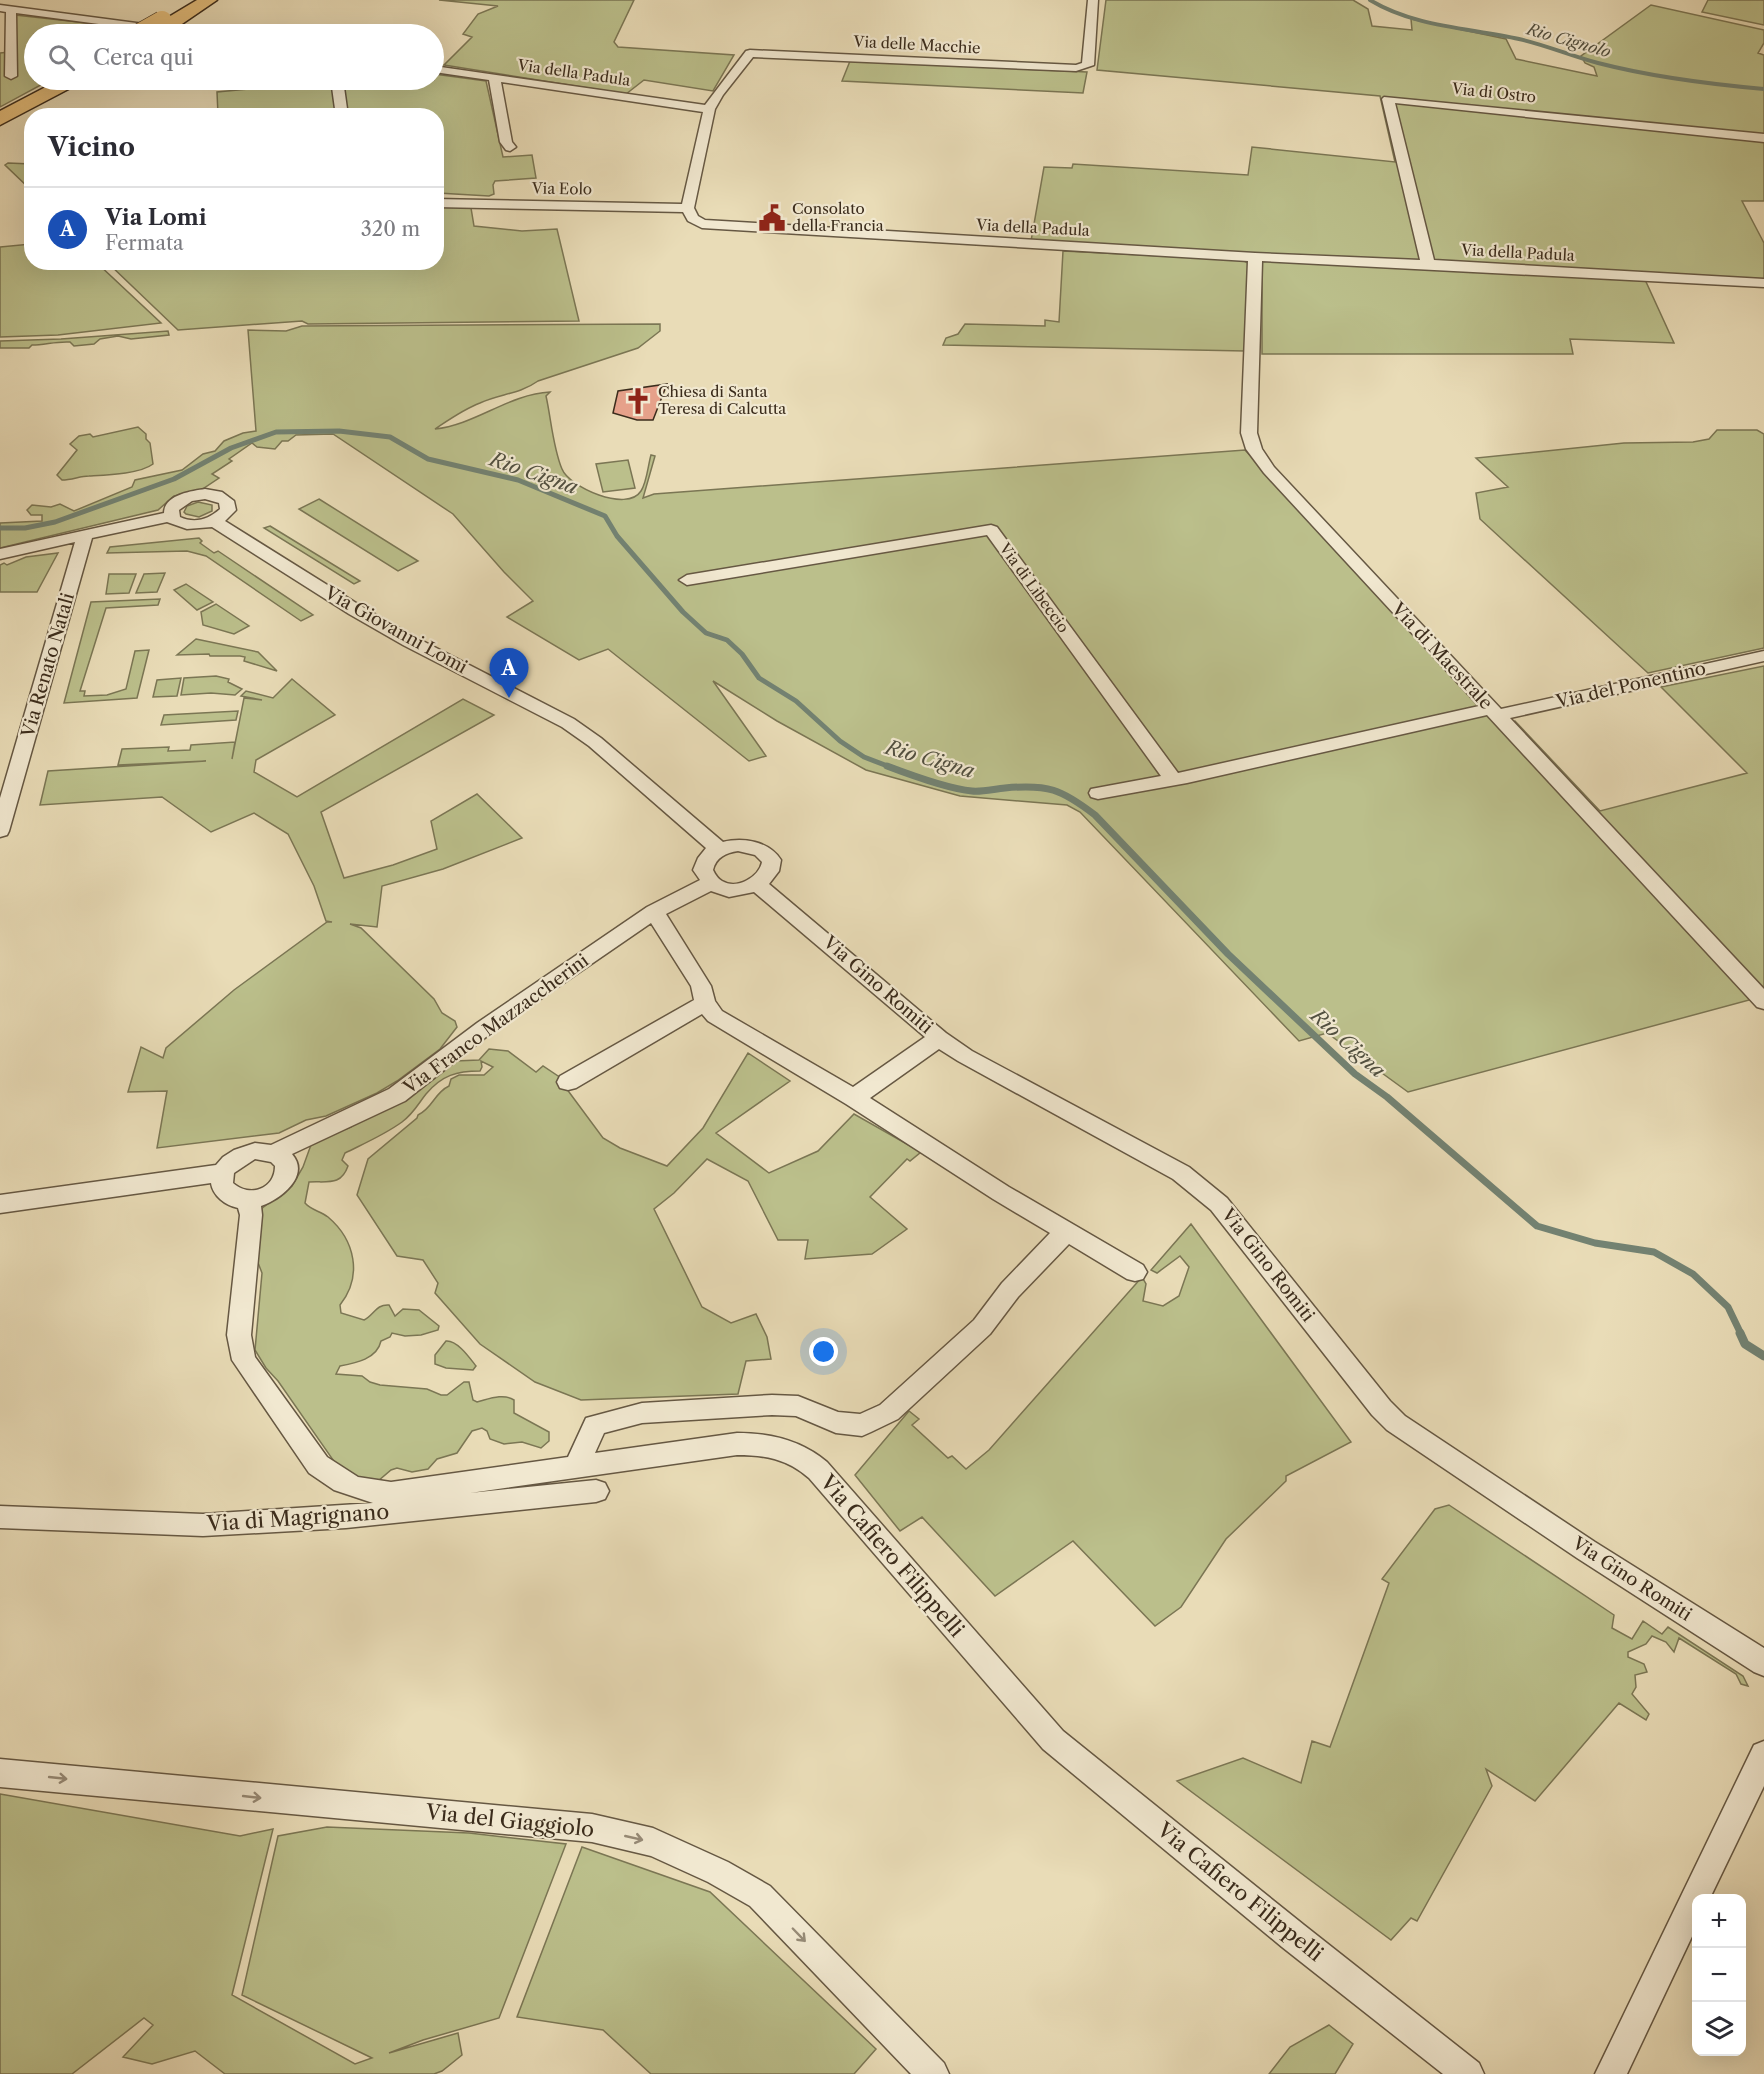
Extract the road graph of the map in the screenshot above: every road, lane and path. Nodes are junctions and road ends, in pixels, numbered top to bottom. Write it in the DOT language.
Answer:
graph roads {
  1 [pos="197,0"];
  2 [pos="209,0"];
  3 [pos="1093,0"];
  4 [pos="6,9"];
  5 [pos="124,24"];
  6 [pos="162,24"];
  7 [pos="164,24"];
  8 [pos="444,70"];
  9 [pos="11,76"];
  10 [pos="494,78"];
  11 [pos="40,90"];
  12 [pos="54,90"];
  13 [pos="338,90"];
  14 [pos="341,108"];
  15 [pos="709,109"];
  16 [pos="0,111"];
  17 [pos="0,119"];
  18 [pos="1764,138"];
  19 [pos="510,147"];
  20 [pos="444,202"];
  21 [pos="688,207"];
  22 [pos="1255,257"];
  23 [pos="1428,264"];
  24 [pos="1764,283"];
  25 [pos="171,516"];
  26 [pos="214,521"];
  27 [pos="84,534"];
  28 [pos="0,554"];
  29 [pos="687,580"];
  30 [pos="1764,656"];
  31 [pos="1495,712"];
  32 [pos="1173,779"];
  33 [pos="1098,793"];
  34 [pos="0,831"];
  35 [pos="719,849"];
  36 [pos="711,882"];
  37 [pos="758,885"];
  38 [pos="654,912"];
  39 [pos="1764,1002"];
  40 [pos="705,1003"];
  41 [pos="939,1038"];
  42 [pos="568,1082"];
  43 [pos="854,1098"];
  44 [pos="274,1153"];
  45 [pos="223,1173"];
  46 [pos="248,1200"];
  47 [pos="0,1204"];
  48 [pos="1065,1233"];
  49 [pos="1136,1272"];
  50 [pos="577,1465"];
  51 [pos="596,1491"];
  52 [pos="0,1517"];
  53 [pos="1764,1663"];
  54 [pos="1764,1755"];
  55 [pos="0,1773"];
  56 [pos="933,2074"];
  57 [pos="1468,2074"];
  58 [pos="1611,2074"];
  1 -- 6 [label="highway"];
  2 -- 7 [label="highway"];
  3 -- 15 [label="street, Via delle Macchie"];
  4 -- 5 [label="street"];
  4 -- 9 [label="street"];
  8 -- 10 [label="street, Via della Padula"];
  10 -- 15 [label="street, Via della Padula"];
  10 -- 19 [label="street"];
  11 -- 16 [label="highway"];
  12 -- 17 [label="highway"];
  13 -- 14 [label="street"];
  15 -- 21 [label="street"];
  18 -- 23 [label="street, Via di Ostro"];
  20 -- 21 [label="street, Via Eolo"];
  21 -- 22 [label="street, Via della Padula"];
  22 -- 23 [label="street, Via della Padula"];
  22 -- 31 [label="street, Via di Maestrale"];
  23 -- 24 [label="street, Via della Padula"];
  25 -- 26 [label="street"];
  25 -- 26 [label="street"];
  25 -- 27 [label="street"];
  26 -- 35 [label="street, Via Giovanni Lomi"];
  27 -- 28 [label="street"];
  27 -- 34 [label="street, Via Renato Natali"];
  29 -- 32 [label="street, Via di Libeccio"];
  30 -- 31 [label="street, Via del Ponentino"];
  31 -- 32 [label="street"];
  31 -- 39 [label="street, Via di Maestrale"];
  32 -- 33 [label="street"];
  35 -- 36 [label="street"];
  35 -- 37 [label="street"];
  36 -- 37 [label="street"];
  36 -- 38 [label="street, Via Franco Mazzaccherini"];
  37 -- 41 [label="street, Via Gino Romiti"];
  38 -- 40 [label="street"];
  38 -- 44 [label="street, Via Franco Mazzaccherini"];
  40 -- 42 [label="street"];
  40 -- 43 [label="street"];
  41 -- 43 [label="street"];
  41 -- 53 [label="street, Via Gino Romiti"];
  43 -- 48 [label="street"];
  44 -- 45 [label="street"];
  44 -- 46 [label="street"];
  45 -- 46 [label="street"];
  45 -- 47 [label="street"];
  46 -- 50 [label="street, Via Cafiero Filippelli"];
  48 -- 49 [label="street"];
  48 -- 50 [label="street"];
  50 -- 57 [label="street, Via Cafiero Filippelli"];
  51 -- 52 [label="street, Via di Magrignano"];
  54 -- 58 [label="street"];
  55 -- 56 [label="street, Via del Giaggiolo, one-way"];
}
